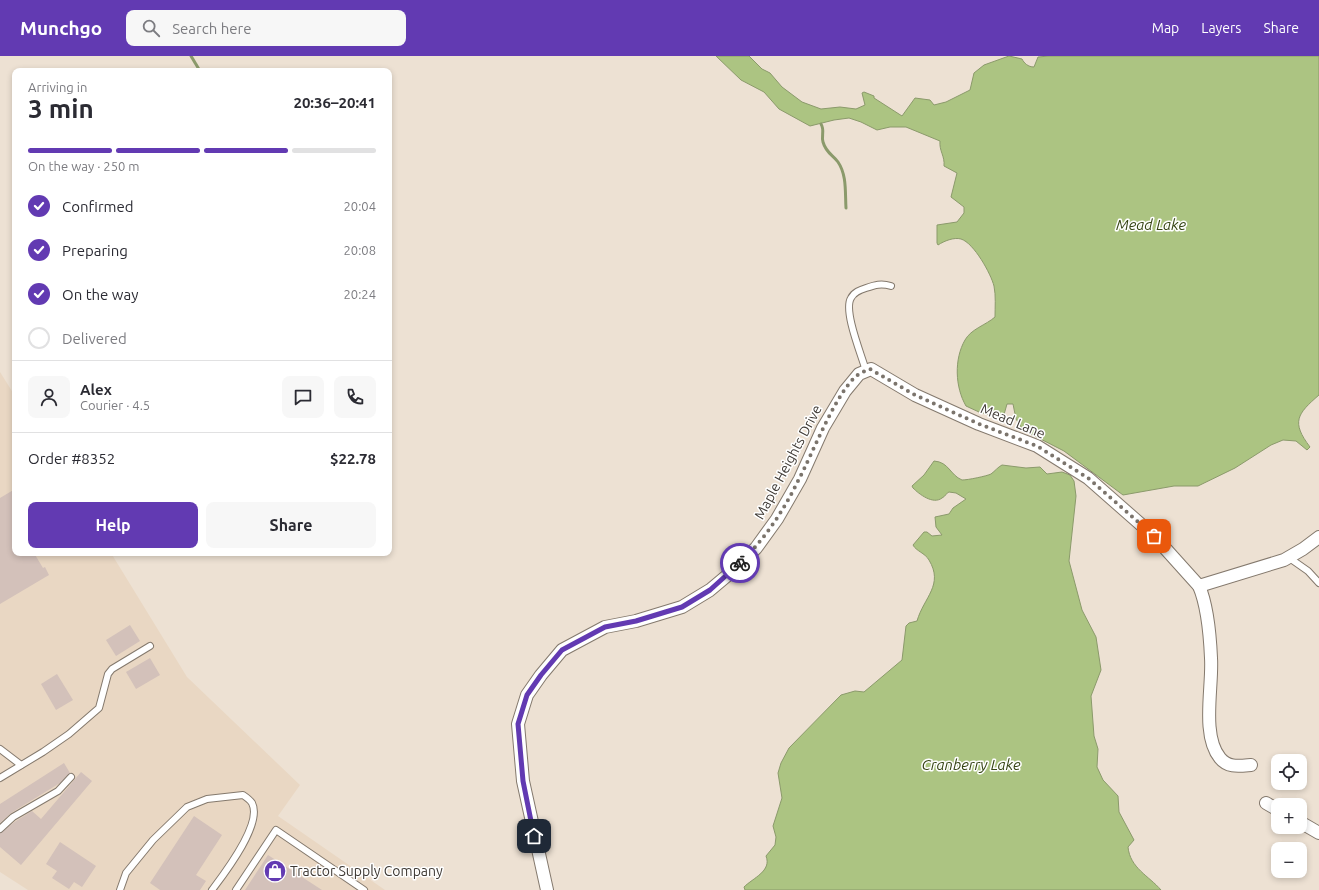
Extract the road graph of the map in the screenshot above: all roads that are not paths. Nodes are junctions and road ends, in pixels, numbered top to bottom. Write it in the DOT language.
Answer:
graph roads {
  1 [pos="890,286"];
  2 [pos="866,371"];
  3 [pos="1319,537"];
  4 [pos="1288,557"];
  5 [pos="1319,583"];
  6 [pos="1199,586"];
  7 [pos="150,646"];
  8 [pos="0,749"];
  9 [pos="21,765"];
  10 [pos="1250,765"];
  11 [pos="70,777"];
  12 [pos="0,778"];
  13 [pos="1266,803"];
  14 [pos="1271,806"];
  15 [pos="1307,826"];
  16 [pos="0,829"];
  17 [pos="1319,833"];
  18 [pos="120,890"];
  19 [pos="212,890"];
  20 [pos="236,890"];
  21 [pos="364,890"];
  22 [pos="547,890"];
  1 -- 2 [label="lane"];
  2 -- 6 [label="street, Mead Lane"];
  2 -- 22 [label="street, Maple Heights Drive"];
  3 -- 4 [label="street"];
  4 -- 5 [label="lane"];
  4 -- 6 [label="street"];
  6 -- 10 [label="street"];
  7 -- 9 [label="lane"];
  8 -- 9 [label="lane"];
  9 -- 12 [label="lane"];
  11 -- 16 [label="lane"];
  13 -- 14 [label="street"];
  15 -- 17 [label="street"];
  18 -- 19 [label="lane"];
  20 -- 21 [label="lane"];
}
